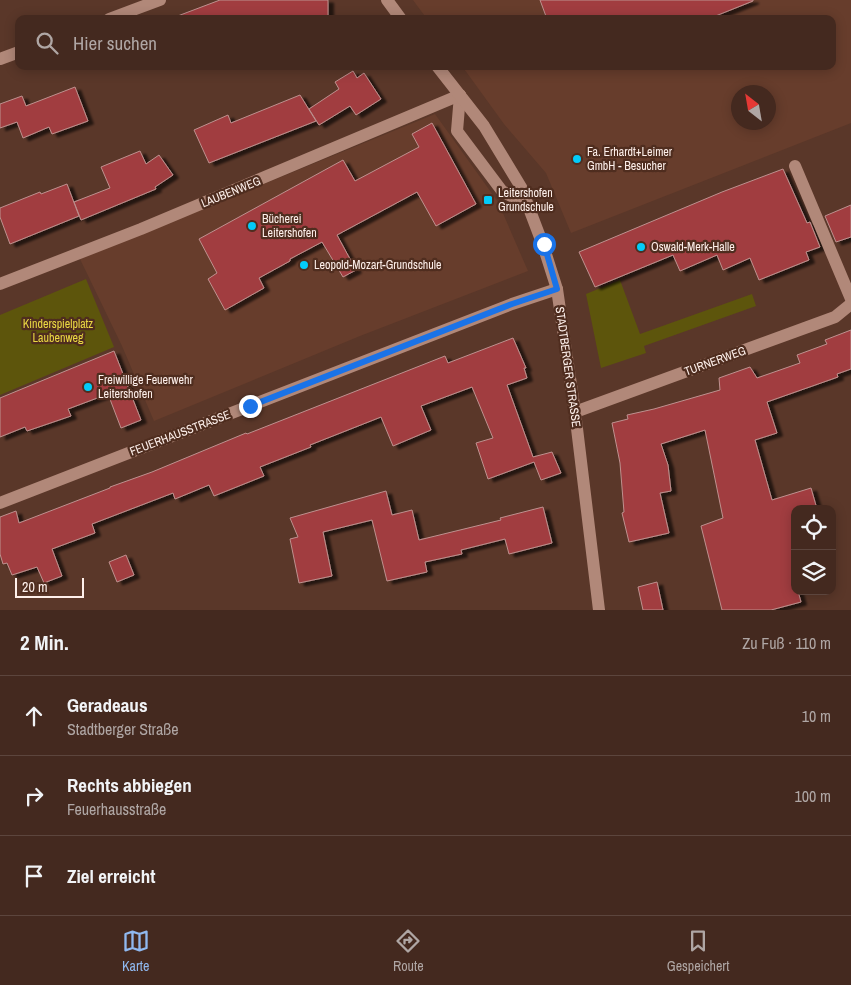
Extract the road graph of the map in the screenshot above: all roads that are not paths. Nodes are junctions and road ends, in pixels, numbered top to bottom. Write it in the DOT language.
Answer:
graph roads {
  1 [pos="160,0"];
  2 [pos="387,0"];
  3 [pos="120,15"];
  4 [pos="398,15"];
  5 [pos="15,53"];
  6 [pos="0,59"];
  7 [pos="440,70"];
  8 [pos="460,95"];
  9 [pos="795,166"];
  10 [pos="529,206"];
  11 [pos="0,284"];
  12 [pos="557,289"];
  13 [pos="851,299"];
  14 [pos="851,304"];
  15 [pos="575,412"];
  16 [pos="0,503"];
  17 [pos="599,610"];
  1 -- 3 [label="street"];
  2 -- 4 [label="street"];
  5 -- 6 [label="street"];
  7 -- 8 [label="street, STADTBERGER STRASSE"];
  8 -- 10 [label="street, STADTBERGER STRASSE"];
  8 -- 10 [label="street"];
  8 -- 11 [label="street, LAUBENWEG"];
  9 -- 13 [label="street"];
  10 -- 12 [label="street, STADTBERGER STRASSE"];
  12 -- 15 [label="street, STADTBERGER STRASSE"];
  12 -- 16 [label="street, FEUERHAUSSTRASSE"];
  14 -- 15 [label="street, TURNERWEG"];
  15 -- 17 [label="street, STADTBERGER STRASSE"];
}
